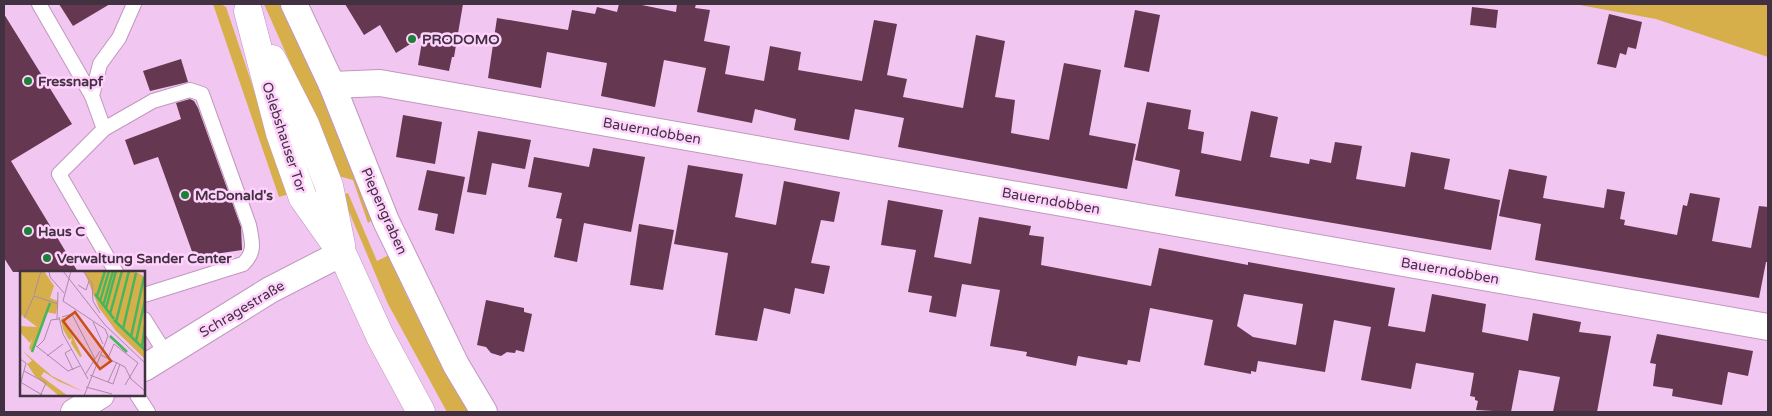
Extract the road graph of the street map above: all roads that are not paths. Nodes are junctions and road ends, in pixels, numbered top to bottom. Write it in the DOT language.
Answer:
graph roads {
  1 [pos="39,4"];
  2 [pos="134,4"];
  3 [pos="294,4"];
  4 [pos="246,8"];
  5 [pos="332,85"];
  6 [pos="92,96"];
  7 [pos="104,129"];
  8 [pos="342,254"];
  9 [pos="115,271"];
  10 [pos="145,295"];
  11 [pos="145,320"];
  12 [pos="1768,327"];
  13 [pos="166,354"];
  14 [pos="145,367"];
  15 [pos="100,396"];
  16 [pos="138,396"];
  17 [pos="74,412"];
  18 [pos="148,412"];
  19 [pos="421,412"];
  20 [pos="484,412"];
  1 -- 6 [label="lane"];
  2 -- 6 [label="lane"];
  3 -- 5 [label="street, Piepengraben"];
  4 -- 8 [label="main road, Oslebshauser Tor"];
  5 -- 12 [label="street, Bauerndobben"];
  5 -- 20 [label="street, Piepengraben"];
  6 -- 7 [label="lane"];
  7 -- 9 [label="lane"];
  7 -- 10 [label="lane"];
  8 -- 13 [label="street, Schragestraße"];
  8 -- 19 [label="main road, Oslebshauser Tor"];
  11 -- 13 [label="lane"];
  13 -- 14 [label="street, Schragestraße"];
  15 -- 17 [label="street"];
  16 -- 18 [label="lane"];
}
